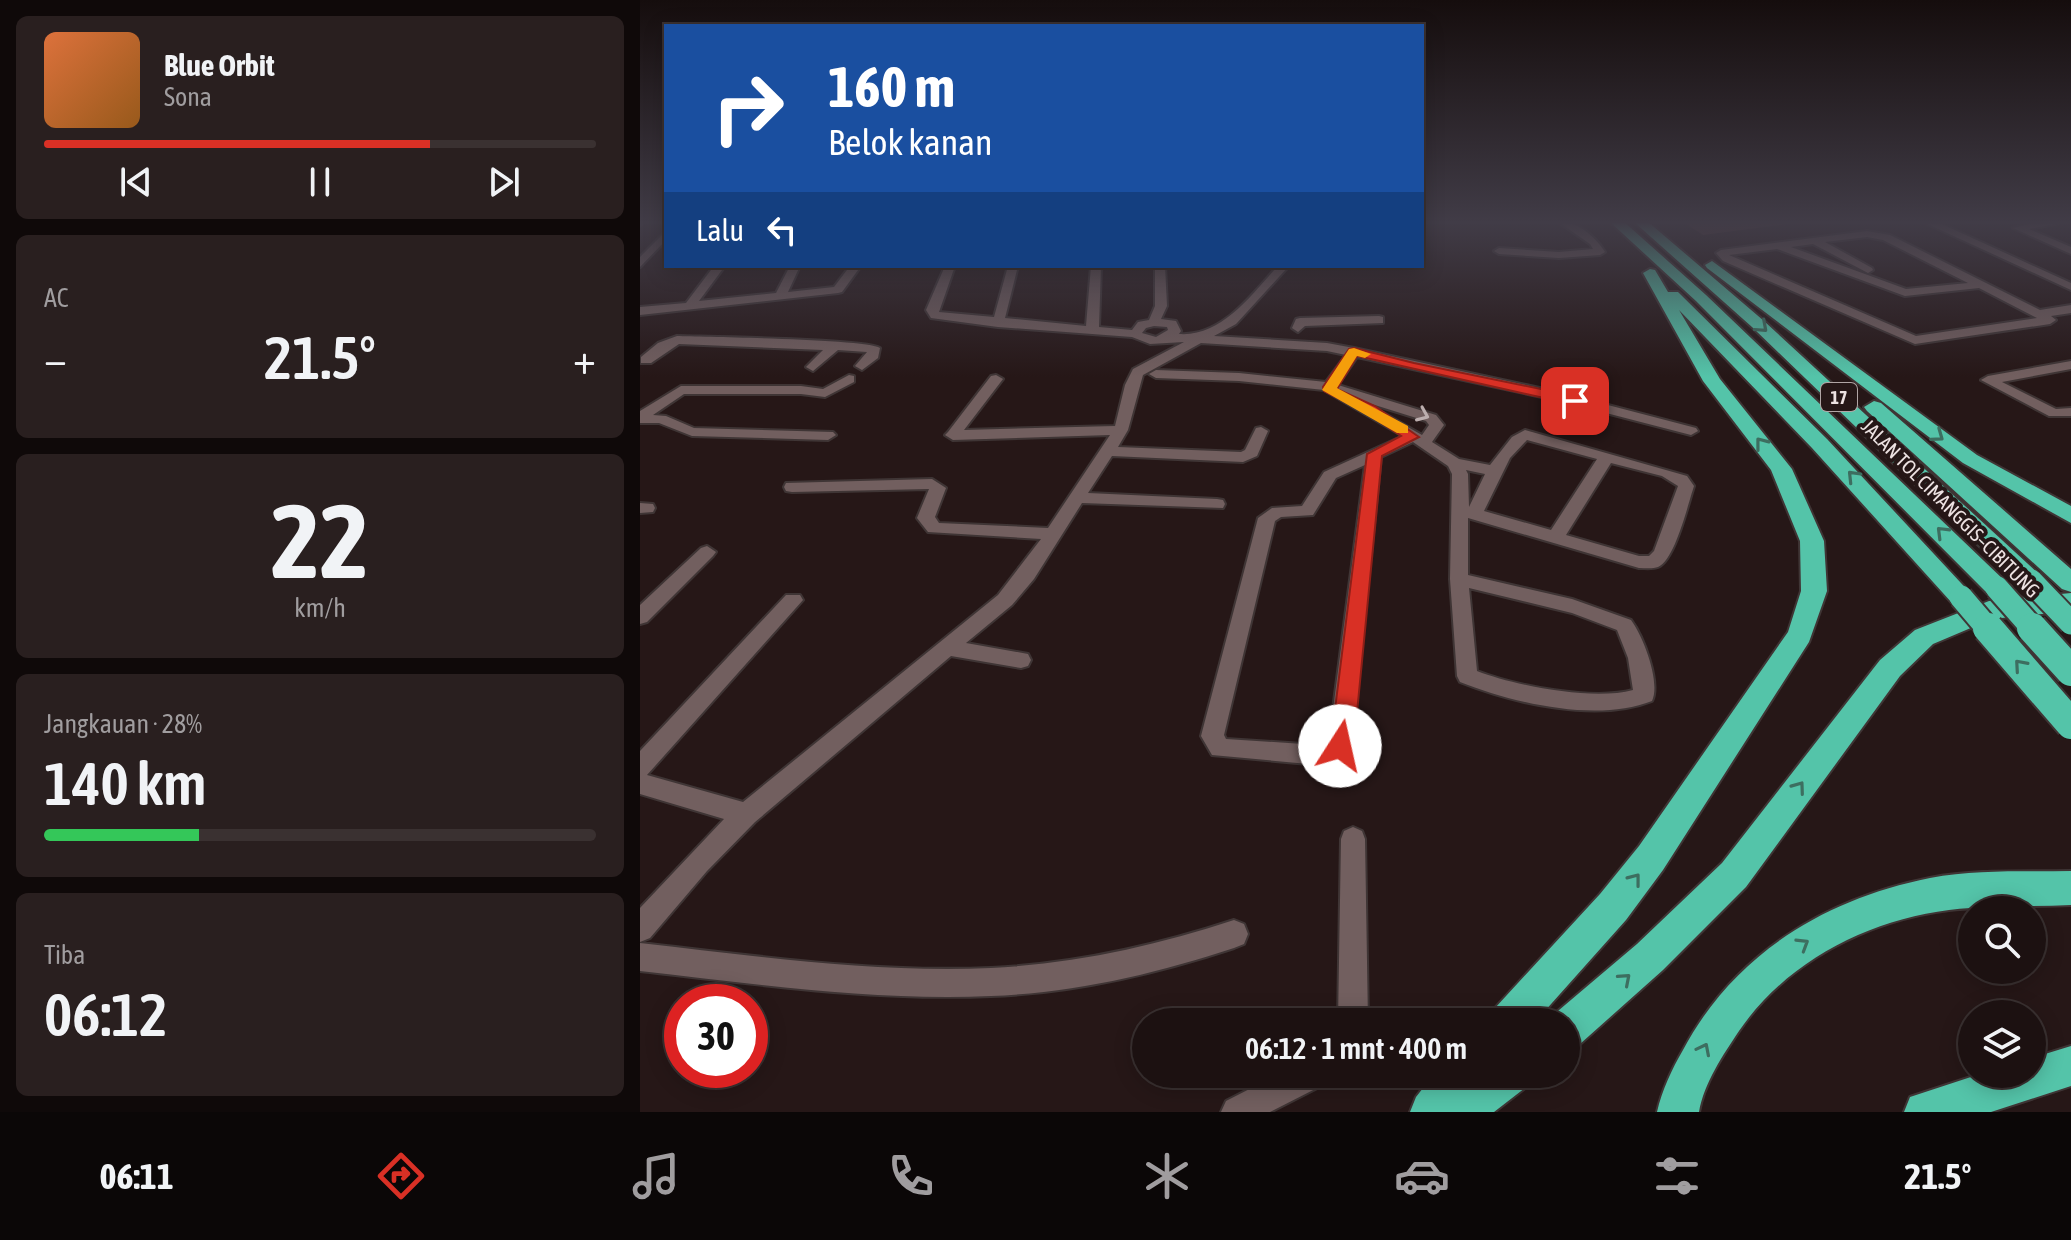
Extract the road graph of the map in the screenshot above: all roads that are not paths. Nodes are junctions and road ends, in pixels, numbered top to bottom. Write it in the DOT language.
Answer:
graph roads {
  1 [pos="715,273"];
  2 [pos="792,273"];
  3 [pos="851,273"];
  4 [pos="947,273"];
  5 [pos="1011,273"];
  6 [pos="1096,273"];
  7 [pos="1160,273"];
  8 [pos="1278,273"];
  9 [pos="1650,273"];
  10 [pos="1673,273"];
  11 [pos="1698,273"];
  12 [pos="1724,273"];
  13 [pos="1759,273"];
  14 [pos="1851,273"];
  15 [pos="1873,273"];
  16 [pos="1955,273"];
  17 [pos="2040,273"];
  18 [pos="1979,285"];
  19 [pos="1743,287"];
  20 [pos="2071,287"];
  21 [pos="1895,289"];
  22 [pos="780,296"];
  23 [pos="1376,304"];
  24 [pos="690,305"];
  25 [pos="2071,309"];
  26 [pos="640,311"];
  27 [pos="2037,314"];
  28 [pos="2071,317"];
  29 [pos="2050,320"];
  30 [pos="1154,322"];
  31 [pos="1357,322"];
  32 [pos="998,323"];
  33 [pos="1298,328"];
  34 [pos="1092,332"];
  35 [pos="1135,334"];
  36 [pos="1168,337"];
  37 [pos="1199,339"];
  38 [pos="836,345"];
  39 [pos="1351,351"];
  40 [pos="642,361"];
  41 [pos="2071,365"];
  42 [pos="862,366"];
  43 [pos="813,367"];
  44 [pos="1156,374"];
  45 [pos="849,379"];
  46 [pos="996,379"];
  47 [pos="1330,387"];
  48 [pos="2071,412"];
  49 [pos="640,418"];
  50 [pos="1121,430"];
  51 [pos="1261,431"];
  52 [pos="1691,431"];
  53 [pos="828,435"];
  54 [pos="1418,440"];
  55 [pos="1107,451"];
  56 [pos="1374,454"];
  57 [pos="1607,456"];
  58 [pos="1454,463"];
  59 [pos="1495,471"];
  60 [pos="792,487"];
  61 [pos="1076,498"];
  62 [pos="1217,504"];
  63 [pos="1468,511"];
  64 [pos="2071,516"];
  65 [pos="1053,534"];
  66 [pos="1556,536"];
  67 [pos="707,552"];
  68 [pos="2052,578"];
  69 [pos="1459,579"];
  70 [pos="793,600"];
  71 [pos="2071,602"];
  72 [pos="640,617"];
  73 [pos="2071,623"];
  74 [pos="949,648"];
  75 [pos="1021,660"];
  76 [pos="2071,671"];
  77 [pos="2071,724"];
  78 [pos="640,767"];
  79 [pos="640,783"];
  80 [pos="746,814"];
  81 [pos="1353,839"];
  82 [pos="2071,888"];
  83 [pos="640,928"];
  84 [pos="1234,934"];
  85 [pos="640,957"];
  86 [pos="1353,1008"];
  87 [pos="1522,1008"];
  88 [pos="1580,1018"];
  89 [pos="2071,1066"];
  90 [pos="1284,1088"];
  91 [pos="1449,1088"];
  92 [pos="1492,1088"];
  93 [pos="1237,1112"];
  94 [pos="1431,1112"];
  95 [pos="1459,1112"];
  96 [pos="1678,1112"];
  97 [pos="1925,1112"];
  1 -- 24 [label="street"];
  2 -- 22 [label="street"];
  3 -- 22 [label="street"];
  4 -- 32 [label="street"];
  5 -- 32 [label="street"];
  6 -- 34 [label="street"];
  7 -- 30 [label="street"];
  8 -- 37 [label="street"];
  77 -- 9 [label="highway, one-way, bridge"];
  87 -- 9 [label="highway, one-way"];
  76 -- 10 [label="highway, JALAN TOL CIMANGGIS–CIBITUNG / 17, one-way, bridge"];
  11 -- 68 [label="highway, 17, one-way"];
  12 -- 19 [label="highway"];
  13 -- 29 [label="street"];
  14 -- 21 [label="street"];
  15 -- 21 [label="street"];
  16 -- 18 [label="street"];
  17 -- 20 [label="street"];
  18 -- 21 [label="street"];
  18 -- 27 [label="street"];
  19 -- 64 [label="highway, one-way"];
  19 -- 68 [label="highway"];
  22 -- 24 [label="street"];
  23 -- 31 [label="street"];
  24 -- 26 [label="street"];
  25 -- 27 [label="street"];
  27 -- 29 [label="street"];
  28 -- 29 [label="street"];
  30 -- 35 [label="street"];
  30 -- 36 [label="street"];
  31 -- 33 [label="street"];
  31 -- 39 [label="street"];
  32 -- 34 [label="street"];
  34 -- 35 [label="street"];
  35 -- 36 [label="street"];
  36 -- 37 [label="street"];
  37 -- 39 [label="street"];
  37 -- 50 [label="street"];
  38 -- 40 [label="street"];
  38 -- 42 [label="street"];
  38 -- 43 [label="street"];
  39 -- 47 [label="street"];
  39 -- 52 [label="street"];
  41 -- 48 [label="street"];
  44 -- 47 [label="street"];
  45 -- 49 [label="street"];
  46 -- 50 [label="street"];
  47 -- 54 [label="street"];
  47 -- 54 [label="street, one-way"];
  49 -- 53 [label="street"];
  50 -- 55 [label="street"];
  51 -- 55 [label="street"];
  54 -- 56 [label="street"];
  54 -- 58 [label="street"];
  55 -- 61 [label="street"];
  56 -- 56 [label="street"];
  57 -- 59 [label="street"];
  57 -- 66 [label="street"];
  57 -- 66 [label="street"];
  58 -- 59 [label="street"];
  58 -- 63 [label="street"];
  59 -- 63 [label="street"];
  60 -- 65 [label="street"];
  61 -- 62 [label="street"];
  61 -- 65 [label="street"];
  63 -- 66 [label="street"];
  63 -- 69 [label="street"];
  65 -- 74 [label="street"];
  67 -- 72 [label="street"];
  68 -- 73 [label="highway, 17, bridge"];
  69 -- 69 [label="street"];
  70 -- 78 [label="street"];
  88 -- 71 [label="highway, one-way"];
  74 -- 75 [label="street"];
  74 -- 80 [label="street"];
  79 -- 80 [label="street"];
  80 -- 83 [label="street"];
  81 -- 86 [label="street"];
  96 -- 82 [label="highway, one-way"];
  84 -- 85 [label="street"];
  89 -- 97 [label="highway"];
  90 -- 93 [label="street"];
  91 -- 94 [label="highway"];
  92 -- 95 [label="highway"];
}
